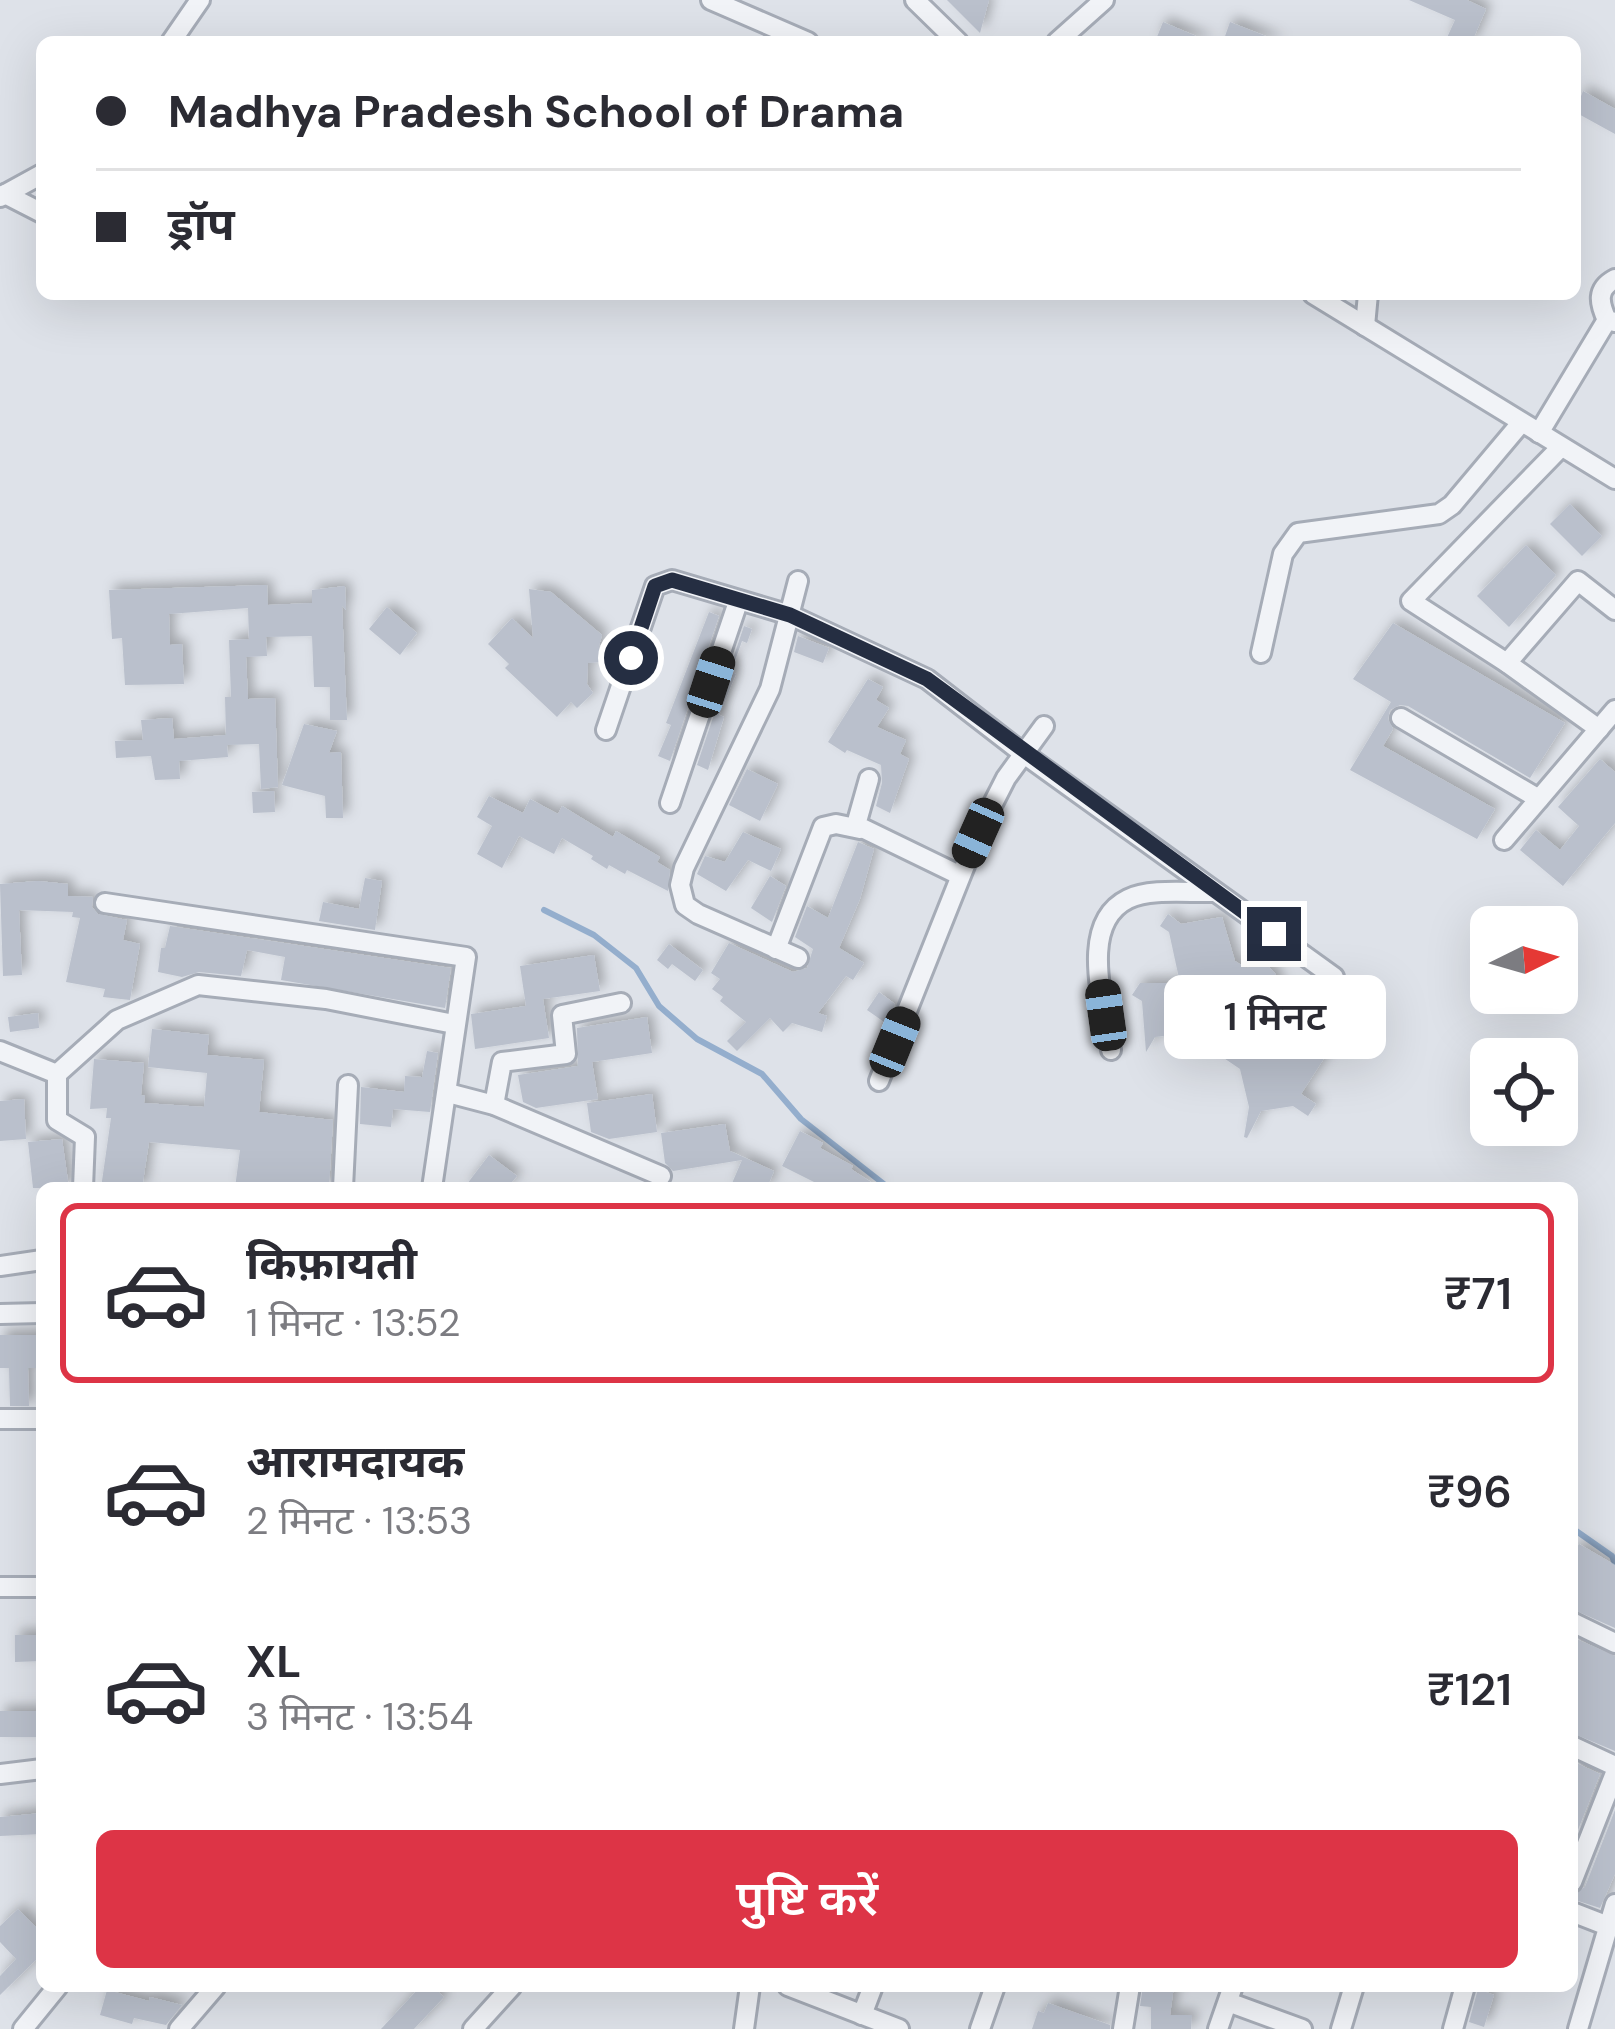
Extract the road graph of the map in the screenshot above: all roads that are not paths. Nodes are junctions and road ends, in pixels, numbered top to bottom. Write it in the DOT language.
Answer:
graph roads {
  1 [pos="200,0"];
  2 [pos="915,0"];
  3 [pos="1104,0"];
  4 [pos="717,1"];
  5 [pos="174,36"];
  6 [pos="795,36"];
  7 [pos="952,36"];
  8 [pos="1064,36"];
  9 [pos="36,177"];
  10 [pos="3,195"];
  11 [pos="36,210"];
  12 [pos="1615,279"];
  13 [pos="1323,300"];
  14 [pos="1367,300"];
  15 [pos="1611,321"];
  16 [pos="1365,326"];
  17 [pos="1521,423"];
  18 [pos="1539,434"];
  19 [pos="1561,447"];
  20 [pos="1615,479"];
  21 [pos="798,581"];
  22 [pos="738,602"];
  23 [pos="1615,610"];
  24 [pos="790,615"];
  25 [pos="1261,653"];
  26 [pos="1508,663"];
  27 [pos="1615,710"];
  28 [pos="1401,718"];
  29 [pos="1045,726"];
  30 [pos="1599,729"];
  31 [pos="606,730"];
  32 [pos="1024,754"];
  33 [pos="869,779"];
  34 [pos="1539,799"];
  35 [pos="670,803"];
  36 [pos="860,829"];
  37 [pos="1504,840"];
  38 [pos="959,875"];
  39 [pos="1214,892"];
  40 [pos="105,903"];
  41 [pos="776,949"];
  42 [pos="799,958"];
  43 [pos="1334,977"];
  44 [pos="622,1003"];
  45 [pos="454,1024"];
  46 [pos="1111,1050"];
  47 [pos="0,1051"];
  48 [pos="57,1074"];
  49 [pos="879,1081"];
  50 [pos="348,1084"];
  51 [pos="448,1093"];
  52 [pos="494,1105"];
  53 [pos="661,1175"];
  54 [pos="83,1182"];
  55 [pos="343,1182"];
  56 [pos="433,1182"];
  57 [pos="36,1261"];
  58 [pos="0,1266"];
  59 [pos="36,1313"];
  60 [pos="0,1314"];
  61 [pos="0,1419"];
  62 [pos="36,1419"];
  63 [pos="0,1587"];
  64 [pos="36,1588"];
  65 [pos="1578,1625"];
  66 [pos="1615,1643"];
  67 [pos="1578,1749"];
  68 [pos="1615,1769"];
  69 [pos="36,1770"];
  70 [pos="0,1774"];
  71 [pos="1578,1866"];
  72 [pos="1615,1904"];
  73 [pos="1578,1914"];
  74 [pos="1608,1926"];
  75 [pos="53,1992"];
  76 [pos="211,1992"];
  77 [pos="506,1992"];
  78 [pos="748,1992"];
  79 [pos="803,1992"];
  80 [pos="871,1992"];
  81 [pos="993,1992"];
  82 [pos="1129,1992"];
  83 [pos="1352,1992"];
  84 [pos="1464,1992"];
  85 [pos="1230,1994"];
  86 [pos="862,2015"];
  87 [pos="23,2029"];
  88 [pos="178,2029"];
  89 [pos="472,2029"];
  90 [pos="744,2029"];
  91 [pos="899,2029"];
  92 [pos="980,2029"];
  93 [pos="1123,2029"];
  94 [pos="1218,2029"];
  95 [pos="1302,2029"];
  96 [pos="1341,2029"];
  97 [pos="1453,2029"];
  98 [pos="1578,2029"];
  1 -- 5 [label="street"];
  2 -- 7 [label="street"];
  3 -- 8 [label="street"];
  4 -- 6 [label="street"];
  9 -- 10 [label="street"];
  10 -- 11 [label="street"];
  12 -- 15 [label="street"];
  13 -- 16 [label="street"];
  14 -- 16 [label="street"];
  15 -- 18 [label="street"];
  16 -- 17 [label="street"];
  17 -- 18 [label="street"];
  17 -- 25 [label="street"];
  18 -- 19 [label="street"];
  19 -- 20 [label="street"];
  19 -- 26 [label="street"];
  21 -- 24 [label="street"];
  22 -- 24 [label="street"];
  22 -- 31 [label="street"];
  22 -- 35 [label="street"];
  23 -- 26 [label="street"];
  24 -- 32 [label="street"];
  24 -- 41 [label="street"];
  26 -- 30 [label="street"];
  27 -- 30 [label="street"];
  28 -- 34 [label="street"];
  29 -- 32 [label="street"];
  30 -- 34 [label="street"];
  32 -- 38 [label="street"];
  32 -- 39 [label="street"];
  33 -- 36 [label="street"];
  34 -- 37 [label="street"];
  36 -- 38 [label="street"];
  36 -- 41 [label="street"];
  38 -- 49 [label="street"];
  39 -- 43 [label="street"];
  39 -- 46 [label="street"];
  40 -- 45 [label="street"];
  41 -- 42 [label="street"];
  44 -- 52 [label="street"];
  45 -- 48 [label="street"];
  45 -- 51 [label="street"];
  47 -- 48 [label="street"];
  48 -- 54 [label="street"];
  50 -- 55 [label="street"];
  51 -- 52 [label="street"];
  51 -- 56 [label="street"];
  52 -- 53 [label="street"];
  57 -- 58 [label="street"];
  59 -- 60 [label="street"];
  61 -- 62 [label="street"];
  63 -- 64 [label="street"];
  65 -- 66 [label="street"];
  67 -- 68 [label="street"];
  68 -- 71 [label="street"];
  69 -- 70 [label="street"];
  72 -- 74 [label="street"];
  73 -- 74 [label="street"];
  74 -- 98 [label="street"];
  75 -- 87 [label="street"];
  76 -- 88 [label="street"];
  77 -- 89 [label="street"];
  78 -- 90 [label="street"];
  79 -- 86 [label="street"];
  80 -- 86 [label="street"];
  81 -- 92 [label="street"];
  82 -- 93 [label="street"];
  83 -- 96 [label="street"];
  84 -- 97 [label="street"];
  85 -- 94 [label="street"];
  85 -- 95 [label="street"];
  86 -- 91 [label="street"];
}
